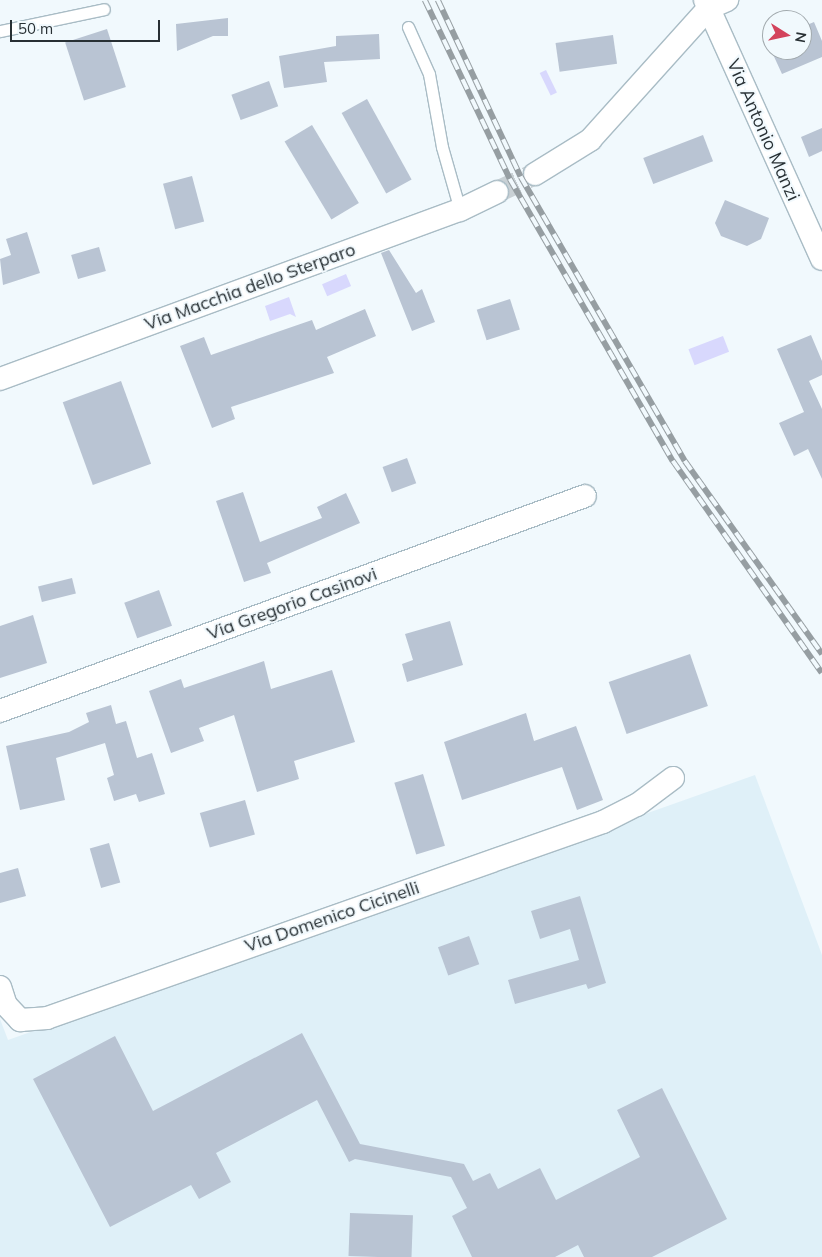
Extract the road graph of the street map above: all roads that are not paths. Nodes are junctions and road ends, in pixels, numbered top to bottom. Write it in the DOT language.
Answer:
graph roads {
  1 [pos="713,3"];
  2 [pos="104,9"];
  3 [pos="408,27"];
  4 [pos="0,31"];
  5 [pos="535,174"];
  6 [pos="498,192"];
  7 [pos="460,210"];
  8 [pos="822,259"];
  9 [pos="0,379"];
  10 [pos="585,496"];
  11 [pos="0,711"];
  12 [pos="673,778"];
  13 [pos="0,987"];
  1 -- 5 [label="street"];
  1 -- 8 [label="street, Via Antonio Manzi"];
  2 -- 4 [label="lane"];
  3 -- 7 [label="lane"];
  6 -- 7 [label="street, Via Macchia dello Sterparo"];
  7 -- 9 [label="street, Via Macchia dello Sterparo"];
  10 -- 11 [label="street, Via Gregorio Casinovi"];
  12 -- 13 [label="street, Via Domenico Cicinelli"];
}
